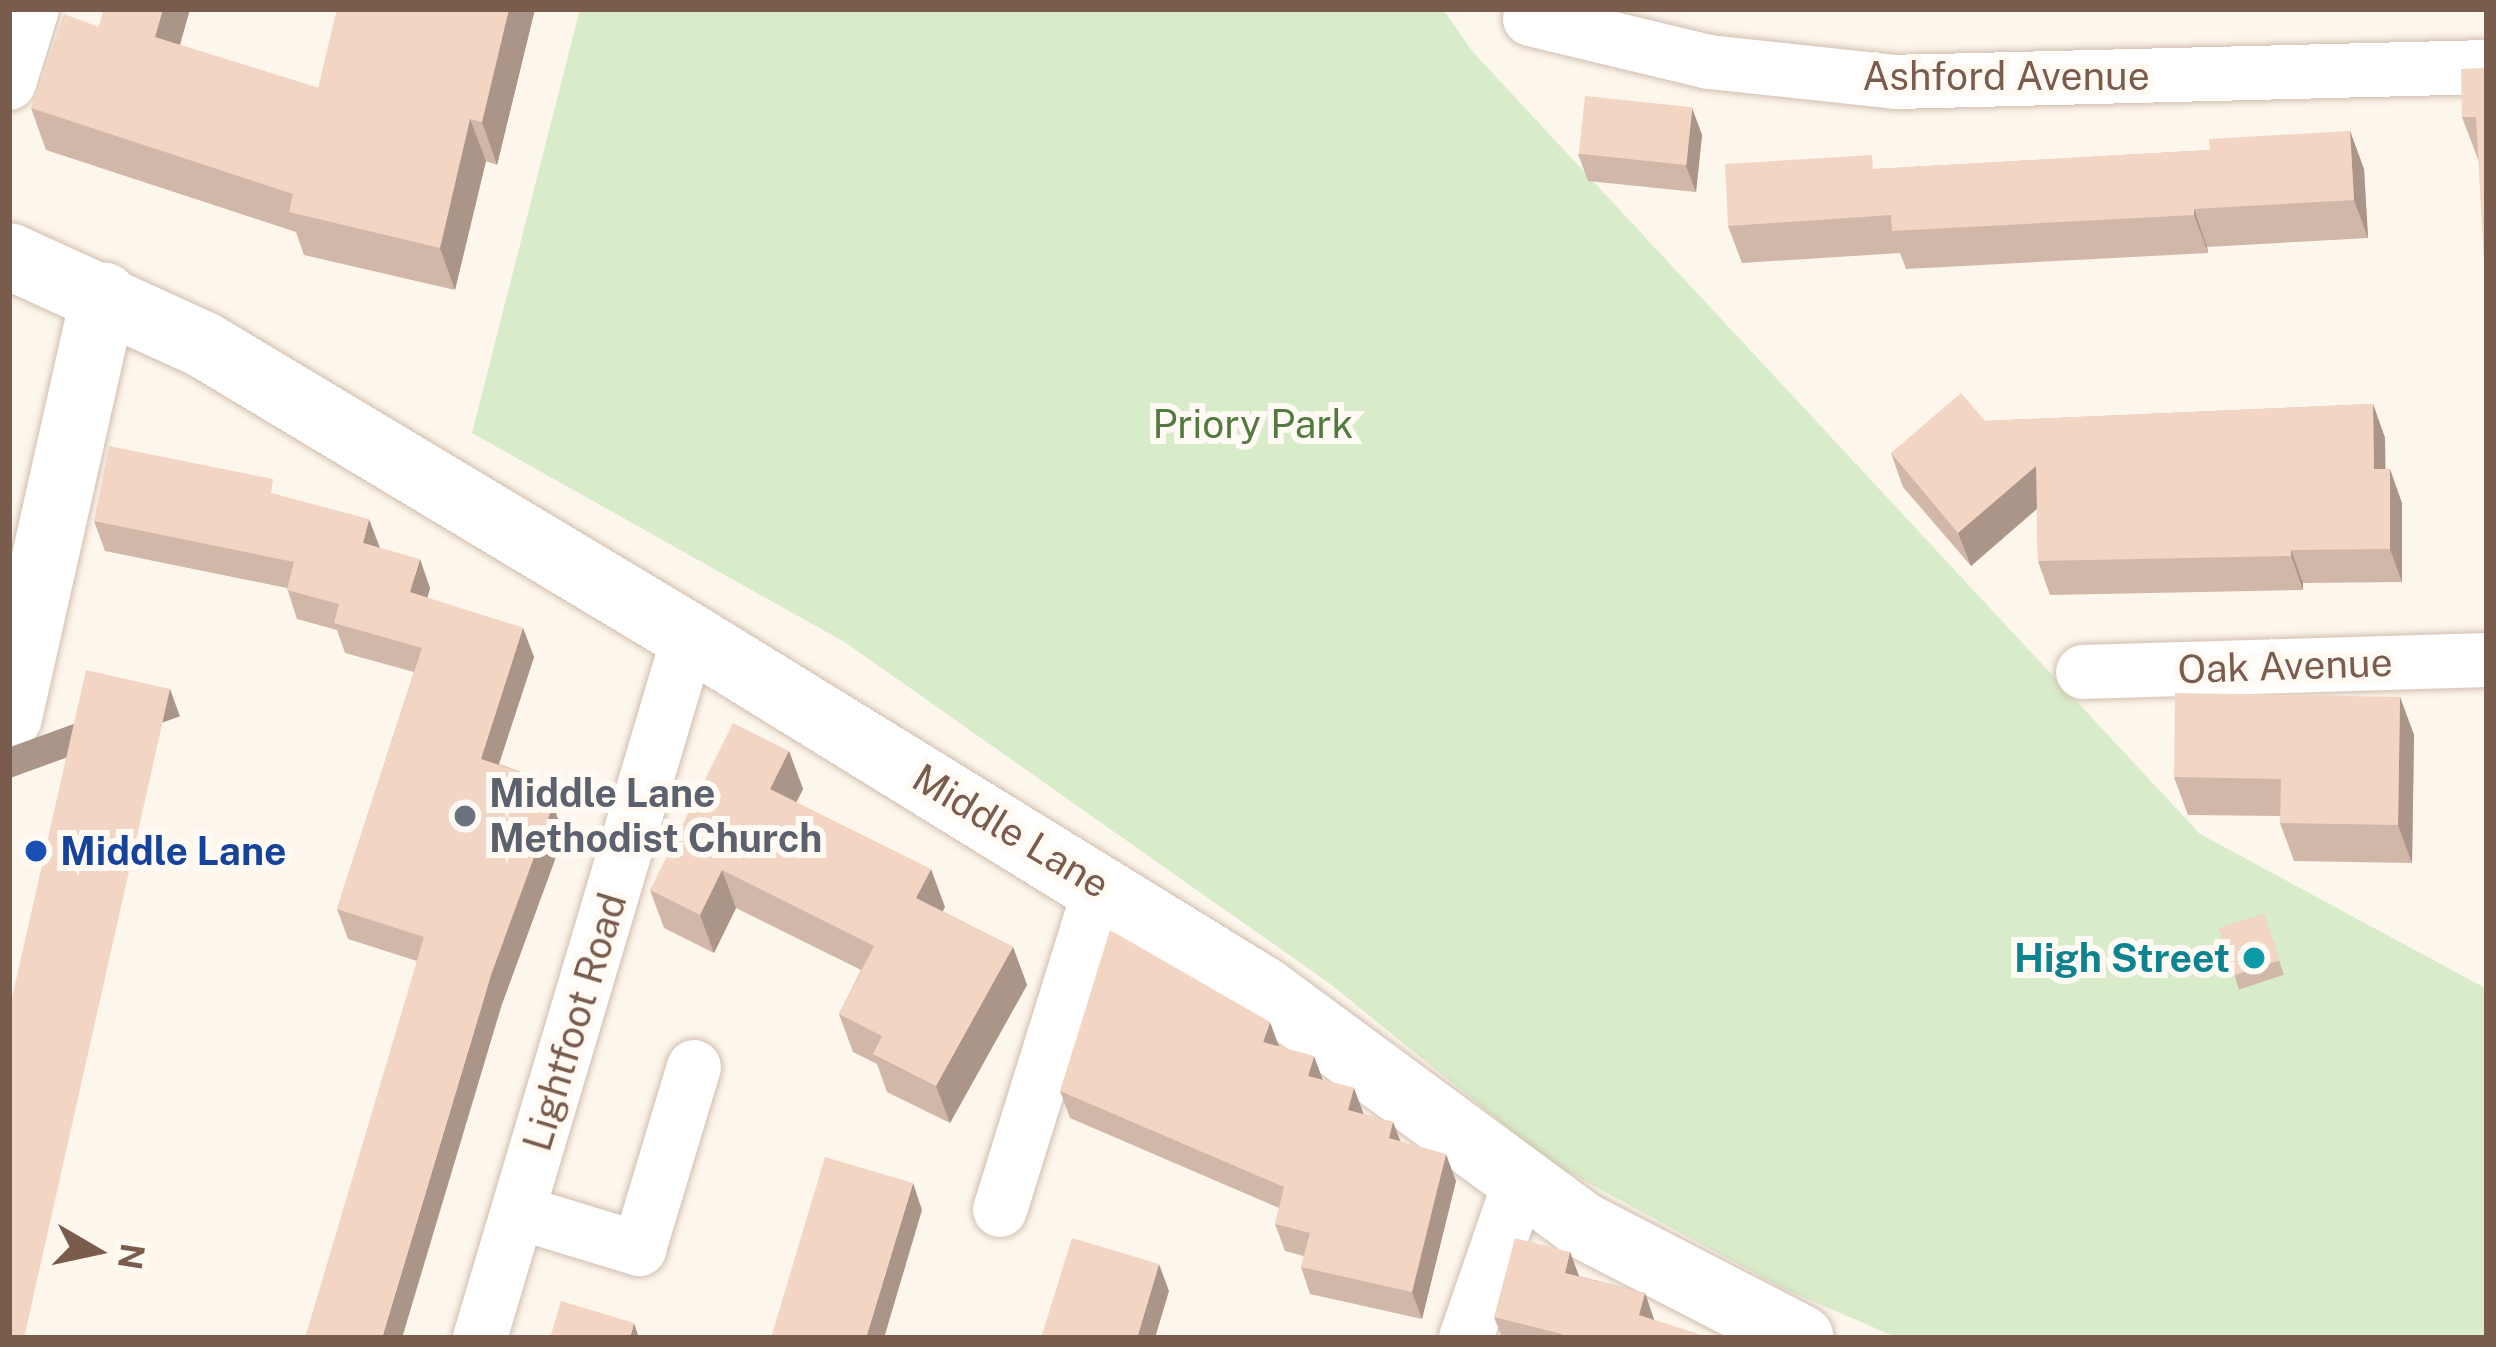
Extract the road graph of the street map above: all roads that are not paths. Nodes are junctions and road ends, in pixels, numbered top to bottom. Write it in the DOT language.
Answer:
graph roads {
  1 [pos="32,9"];
  2 [pos="1530,19"];
  3 [pos="2487,68"];
  4 [pos="9,83"];
  5 [pos="9,256"];
  6 [pos="104,296"];
  7 [pos="689,636"];
  8 [pos="2487,660"];
  9 [pos="2083,672"];
  10 [pos="9,717"];
  11 [pos="1101,885"];
  12 [pos="694,1067"];
  13 [pos="1519,1185"];
  14 [pos="1000,1210"];
  15 [pos="518,1212"];
  16 [pos="480,1338"];
  17 [pos="1466,1338"];
  18 [pos="1801,1338"];
  1 -- 4 [label="street"];
  2 -- 3 [label="street, Ashford Avenue"];
  5 -- 6 [label="street, Middle Lane"];
  6 -- 7 [label="street, Middle Lane"];
  6 -- 10 [label="street"];
  7 -- 11 [label="street, Middle Lane"];
  7 -- 15 [label="street, Lightfoot Road"];
  8 -- 9 [label="street, Oak Avenue"];
  11 -- 13 [label="street, Middle Lane"];
  11 -- 14 [label="street"];
  12 -- 15 [label="street"];
  13 -- 17 [label="street"];
  13 -- 18 [label="street, Middle Lane"];
  15 -- 16 [label="street, Lightfoot Road"];
}
